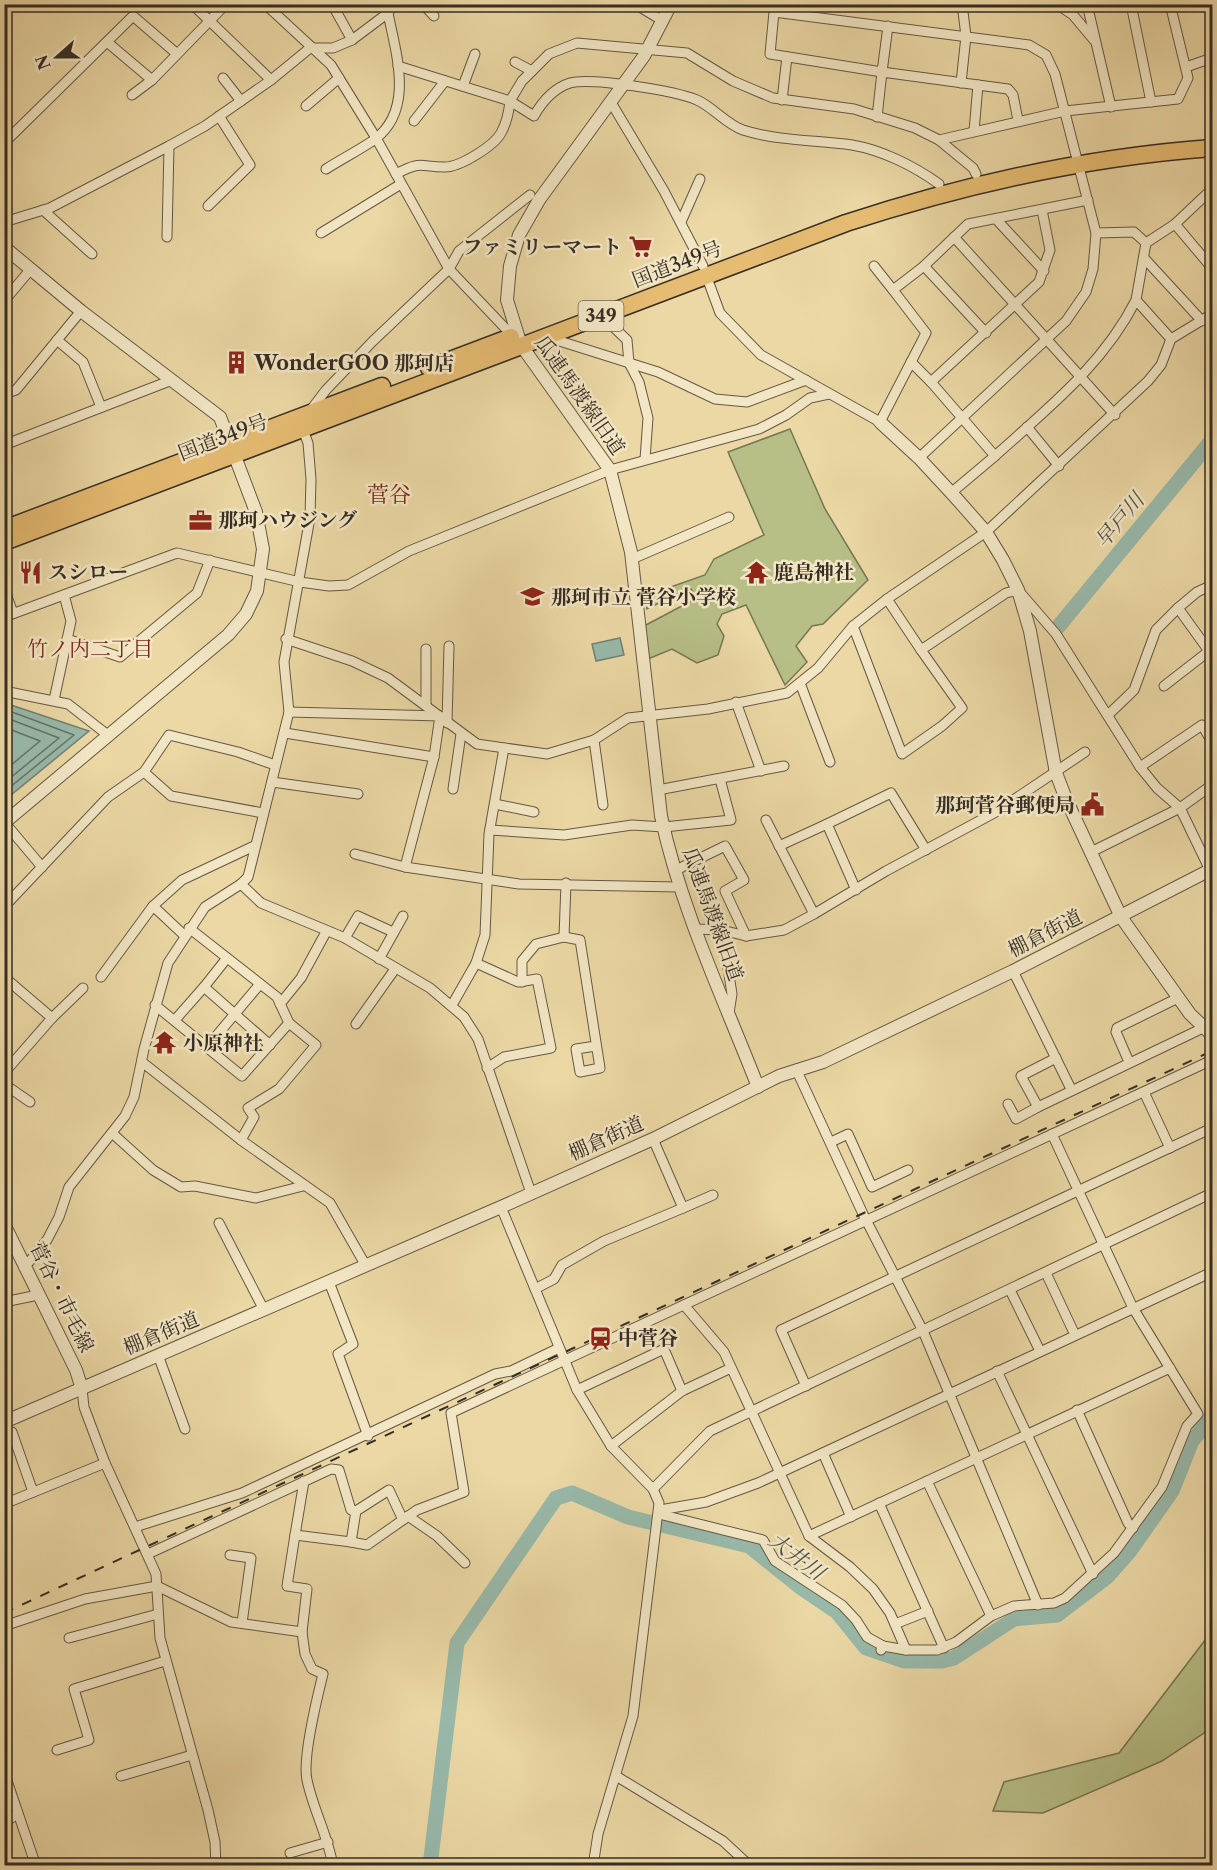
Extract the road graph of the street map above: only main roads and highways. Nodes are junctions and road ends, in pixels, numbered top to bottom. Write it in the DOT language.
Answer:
graph roads {
  1 [pos="1212,137"];
  2 [pos="1212,148"];
  3 [pos="1077,158"];
  4 [pos="704,271"];
  5 [pos="518,340"];
  6 [pos="232,449"];
  7 [pos="4,529"];
  8 [pos="4,542"];
  1 -- 3 [label="highway, 国道349号 / 349"];
  2 -- 3 [label="highway, 国道349号 / 349"];
  3 -- 4 [label="highway, 国道349号 / 349"];
  3 -- 4 [label="highway, 国道349号 / 349"];
  4 -- 5 [label="highway, 国道349号 / 349"];
  4 -- 5 [label="highway, 国道349号 / 349"];
  5 -- 6 [label="highway, 国道349号 / 349"];
  5 -- 6 [label="highway, 国道349号 / 349"];
  6 -- 7 [label="highway, 国道349号 / 349"];
  6 -- 8 [label="highway, 国道349号 / 349"];
}
